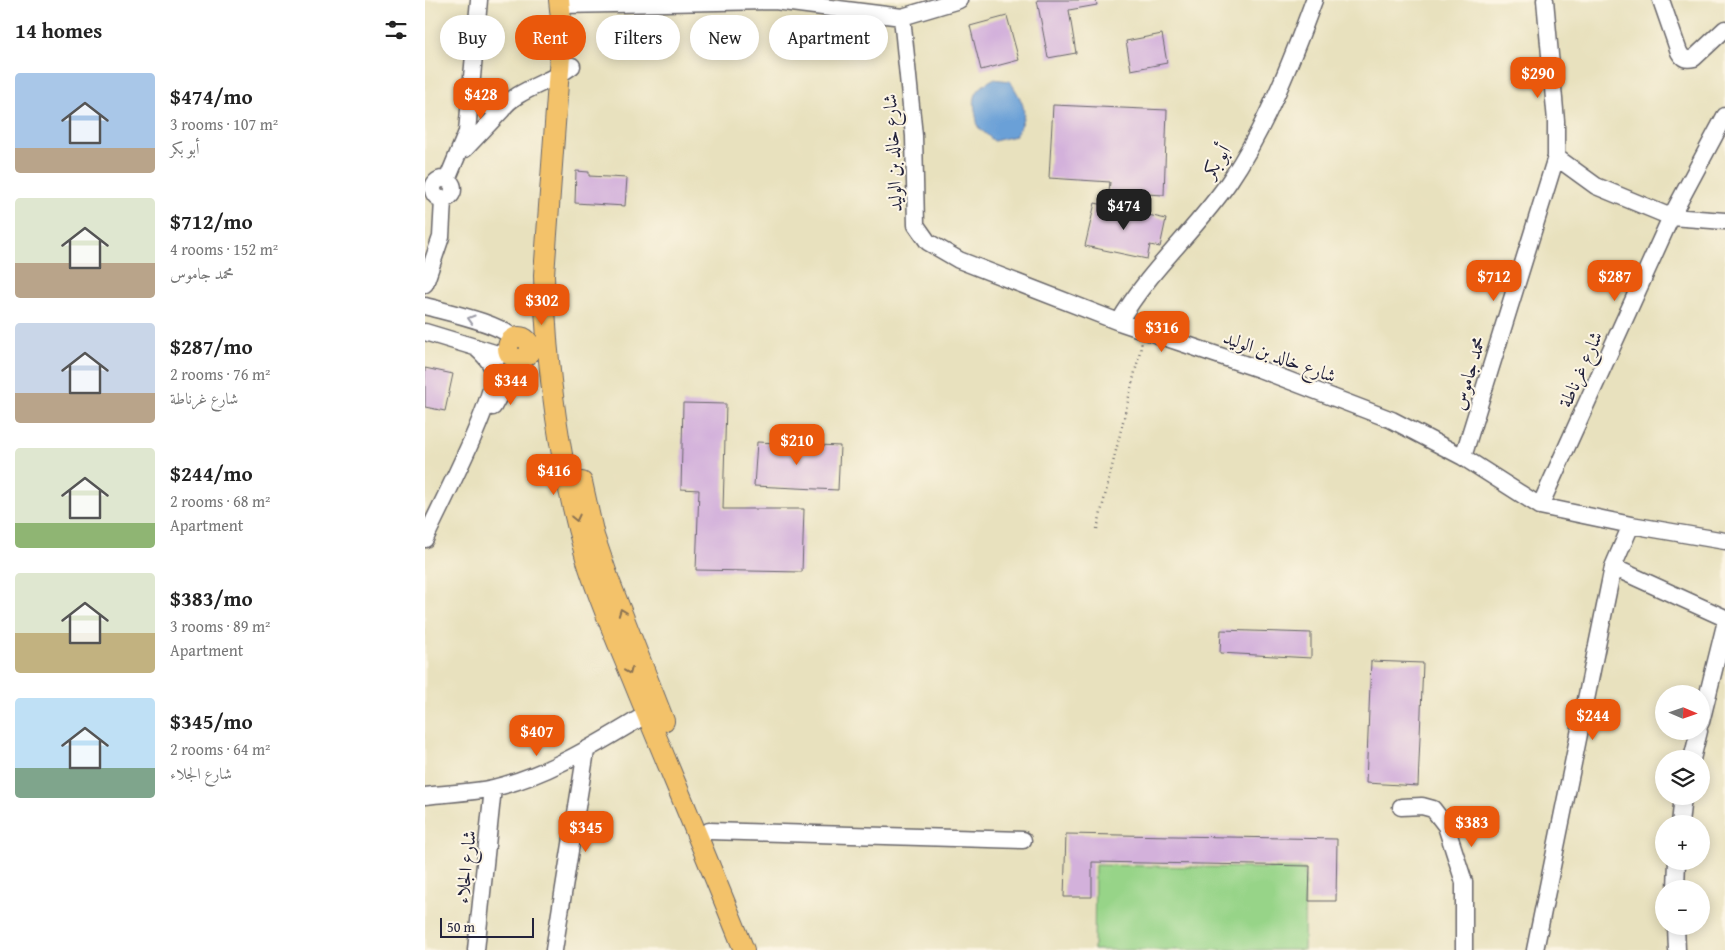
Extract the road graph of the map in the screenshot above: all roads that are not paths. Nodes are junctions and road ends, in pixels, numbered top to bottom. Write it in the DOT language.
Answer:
graph roads {
  1 [pos="479,0"];
  2 [pos="959,0"];
  3 [pos="1314,0"];
  4 [pos="1545,0"];
  5 [pos="1661,0"];
  6 [pos="721,1"];
  7 [pos="567,2"];
  8 [pos="902,16"];
  9 [pos="1725,29"];
  10 [pos="565,71"];
  11 [pos="472,87"];
  12 [pos="507,103"];
  13 [pos="1725,116"];
  14 [pos="1556,157"];
  15 [pos="456,159"];
  16 [pos="434,195"];
  17 [pos="1671,217"];
  18 [pos="1725,221"];
  19 [pos="425,284"];
  20 [pos="425,306"];
  21 [pos="1119,322"];
  22 [pos="425,332"];
  23 [pos="517,348"];
  24 [pos="474,433"];
  25 [pos="1463,457"];
  26 [pos="1540,506"];
  27 [pos="1631,525"];
  28 [pos="425,539"];
  29 [pos="1725,541"];
  30 [pos="1613,567"];
  31 [pos="1725,618"];
  32 [pos="1725,625"];
  33 [pos="1710,686"];
  34 [pos="647,714"];
  35 [pos="586,751"];
  36 [pos="493,788"];
  37 [pos="425,796"];
  38 [pos="1401,807"];
  39 [pos="709,831"];
  40 [pos="1023,840"];
  41 [pos="1676,935"];
  42 [pos="476,950"];
  43 [pos="554,950"];
  44 [pos="745,950"];
  45 [pos="757,950"];
  46 [pos="1465,950"];
  47 [pos="1535,950"];
  48 [pos="1677,950"];
  1 -- 11 [label="street"];
  2 -- 8 [label="street"];
  3 -- 21 [label="street, أبو بكر"];
  4 -- 14 [label="street, محمد جاموس"];
  5 -- 9 [label="street"];
  6 -- 7 [label="street"];
  6 -- 8 [label="street"];
  7 -- 10 [label="main road"];
  8 -- 21 [label="street, شارع خالد بن الوليد"];
  10 -- 12 [label="street"];
  10 -- 23 [label="main road"];
  11 -- 12 [label="street"];
  11 -- 15 [label="street"];
  12 -- 15 [label="street"];
  13 -- 17 [label="street, شارع غرناطة"];
  14 -- 17 [label="street"];
  14 -- 25 [label="street, محمد جاموس"];
  15 -- 16 [label="street"];
  16 -- 19 [label="street"];
  17 -- 18 [label="street"];
  17 -- 26 [label="street, شارع غرناطة"];
  23 -- 20 [label="street, one-way"];
  21 -- 25 [label="street, شارع خالد بن الوليد"];
  22 -- 23 [label="street"];
  23 -- 24 [label="street"];
  23 -- 24 [label="street"];
  23 -- 34 [label="main road, one-way"];
  39 -- 23 [label="main road, one-way"];
  24 -- 28 [label="street"];
  25 -- 26 [label="street, شارع خالد بن الوليد"];
  26 -- 27 [label="street, شارع خالد بن الوليد"];
  27 -- 29 [label="street, شارع خالد بن الوليد"];
  27 -- 30 [label="street"];
  30 -- 31 [label="street"];
  30 -- 47 [label="street"];
  32 -- 33 [label="street"];
  34 -- 35 [label="street"];
  34 -- 44 [label="main road"];
  35 -- 36 [label="street"];
  35 -- 43 [label="street"];
  36 -- 37 [label="street"];
  36 -- 42 [label="street, شارع الجلاء"];
  38 -- 46 [label="street"];
  39 -- 40 [label="street"];
  39 -- 45 [label="main road"];
  41 -- 48 [label="street"];
}
